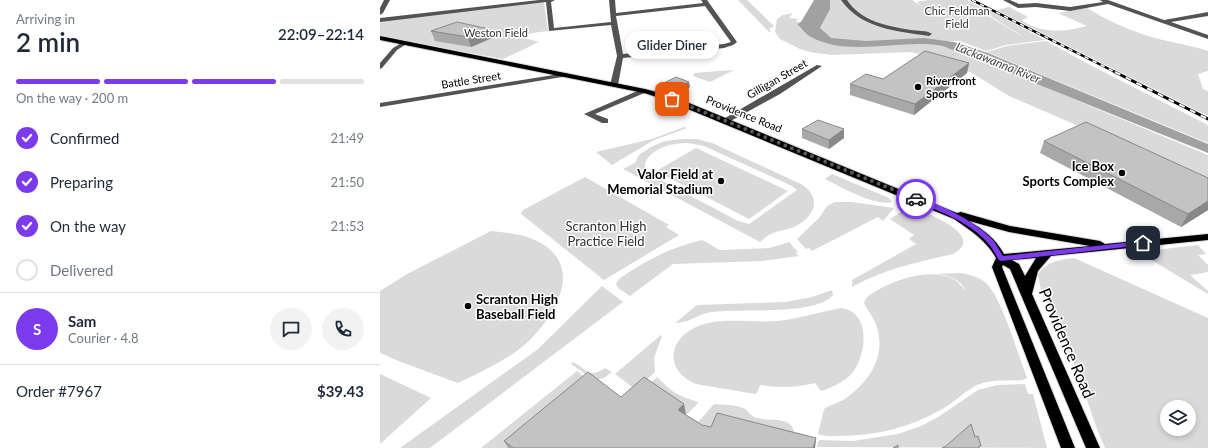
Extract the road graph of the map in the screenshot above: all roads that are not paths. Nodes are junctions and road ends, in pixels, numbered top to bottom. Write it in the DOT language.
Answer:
graph roads {
  1 [pos="387,0"];
  2 [pos="549,0"];
  3 [pos="612,0"];
  4 [pos="844,0"];
  5 [pos="1006,0"];
  6 [pos="1103,0"];
  7 [pos="706,2"];
  8 [pos="1109,2"];
  9 [pos="380,13"];
  10 [pos="1208,14"];
  11 [pos="614,15"];
  12 [pos="380,20"];
  13 [pos="1164,22"];
  14 [pos="614,23"];
  15 [pos="929,34"];
  16 [pos="1208,37"];
  17 [pos="380,38"];
  18 [pos="406,43"];
  19 [pos="620,56"];
  20 [pos="819,66"];
  21 [pos="380,67"];
  22 [pos="566,75"];
  23 [pos="614,85"];
  24 [pos="645,91"];
  25 [pos="380,105"];
  26 [pos="605,121"];
  27 [pos="724,121"];
  28 [pos="938,208"];
  29 [pos="1208,237"];
  30 [pos="1114,246"];
  31 [pos="1047,253"];
  32 [pos="1001,258"];
  33 [pos="1027,292"];
  34 [pos="1068,448"];
  35 [pos="1093,448"];
  1 -- 9 [label="street"];
  2 -- 12 [label="street"];
  2 -- 14 [label="street"];
  3 -- 11 [label="street"];
  4 -- 15 [label="street"];
  5 -- 8 [label="street"];
  6 -- 8 [label="street"];
  7 -- 11 [label="street"];
  7 -- 19 [label="street"];
  8 -- 13 [label="street"];
  10 -- 13 [label="street"];
  11 -- 14 [label="street"];
  13 -- 16 [label="street"];
  14 -- 19 [label="street"];
  17 -- 18 [label="main road, Providence Road"];
  18 -- 21 [label="street"];
  18 -- 22 [label="main road, Providence Road"];
  19 -- 23 [label="street"];
  20 -- 27 [label="street, Gilligan Street"];
  22 -- 23 [label="main road, Providence Road"];
  22 -- 25 [label="street, Battle Street"];
  23 -- 24 [label="main road, Providence Road"];
  24 -- 26 [label="street"];
  24 -- 27 [label="main road, Providence Road"];
  27 -- 28 [label="main road, Providence Road"];
  28 -- 30 [label="main road"];
  28 -- 32 [label="main road, Providence Road"];
  29 -- 30 [label="main road"];
  30 -- 31 [label="main road"];
  31 -- 32 [label="main road"];
  31 -- 33 [label="main road"];
  32 -- 33 [label="main road, Providence Road"];
  32 -- 34 [label="main road"];
  33 -- 35 [label="main road, Providence Road"];
}
